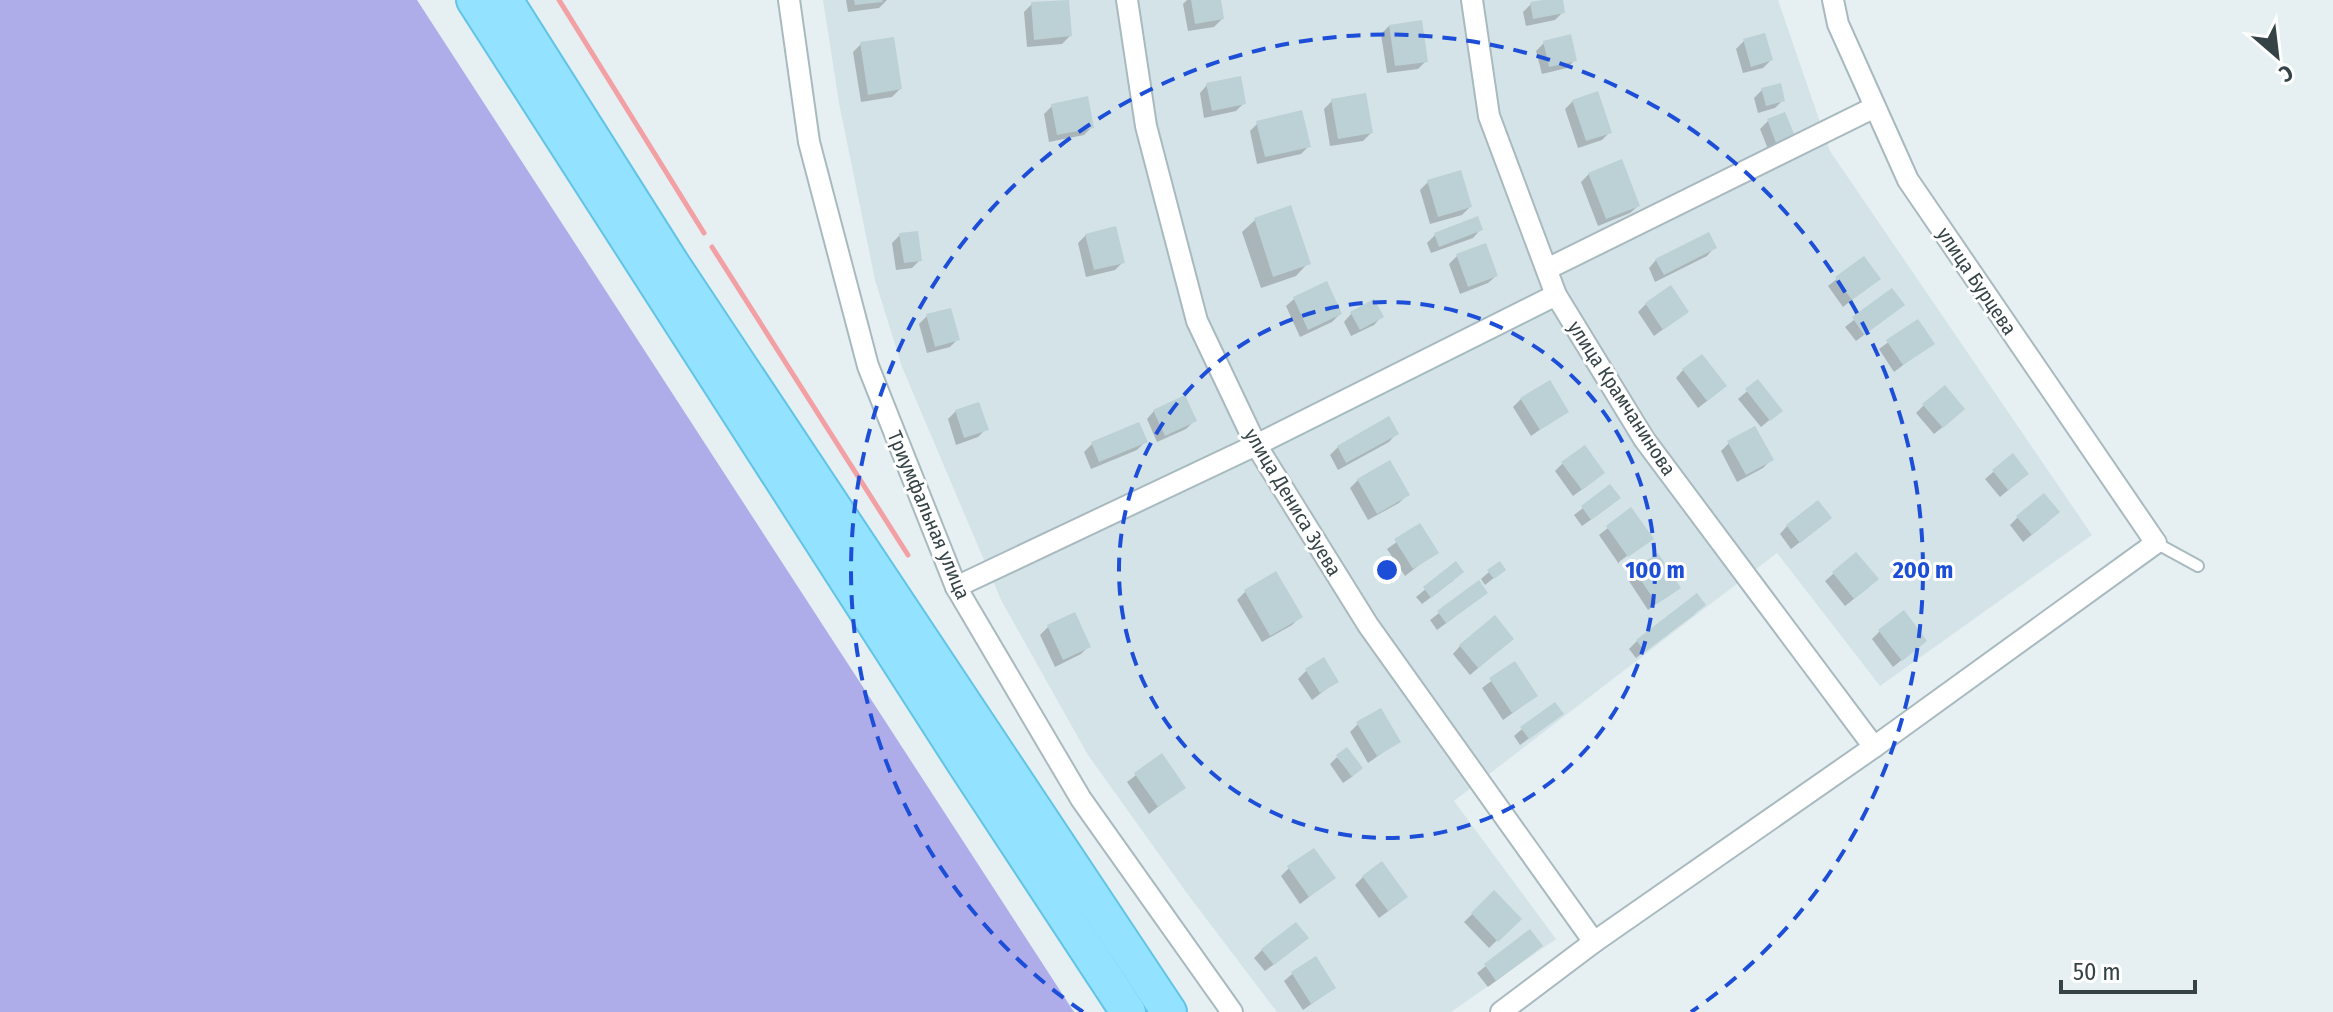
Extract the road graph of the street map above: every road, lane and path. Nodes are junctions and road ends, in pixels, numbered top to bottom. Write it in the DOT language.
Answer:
graph roads {
  1 [pos="474,0"];
  2 [pos="505,0"];
  3 [pos="789,0"];
  4 [pos="1127,0"];
  5 [pos="1472,0"];
  6 [pos="1833,0"];
  7 [pos="1875,107"];
  8 [pos="1547,269"];
  9 [pos="1556,295"];
  10 [pos="1256,445"];
  11 [pos="2156,543"];
  12 [pos="2198,566"];
  13 [pos="956,587"];
  14 [pos="1874,747"];
  15 [pos="1594,942"];
  16 [pos="1128,1012"];
  17 [pos="1169,1012"];
  18 [pos="1232,1012"];
  19 [pos="1501,1012"];
  1 -- 16 [label="main road"];
  2 -- 17 [label="main road"];
  3 -- 13 [label="street, Триумфальная улица"];
  4 -- 10 [label="street, улица Дениса Зуева"];
  5 -- 8 [label="street, улица Крамчанинова"];
  6 -- 7 [label="street, улица Бурцева"];
  7 -- 8 [label="street"];
  7 -- 11 [label="street, улица Бурцева"];
  8 -- 9 [label="street, улица Крамчанинова"];
  9 -- 10 [label="street"];
  9 -- 14 [label="street, улица Крамчанинова"];
  10 -- 13 [label="street"];
  10 -- 15 [label="street, улица Дениса Зуева"];
  11 -- 12 [label="lane"];
  11 -- 14 [label="street"];
  13 -- 18 [label="street, Триумфальная улица"];
  14 -- 15 [label="street"];
  15 -- 19 [label="street"];
}
